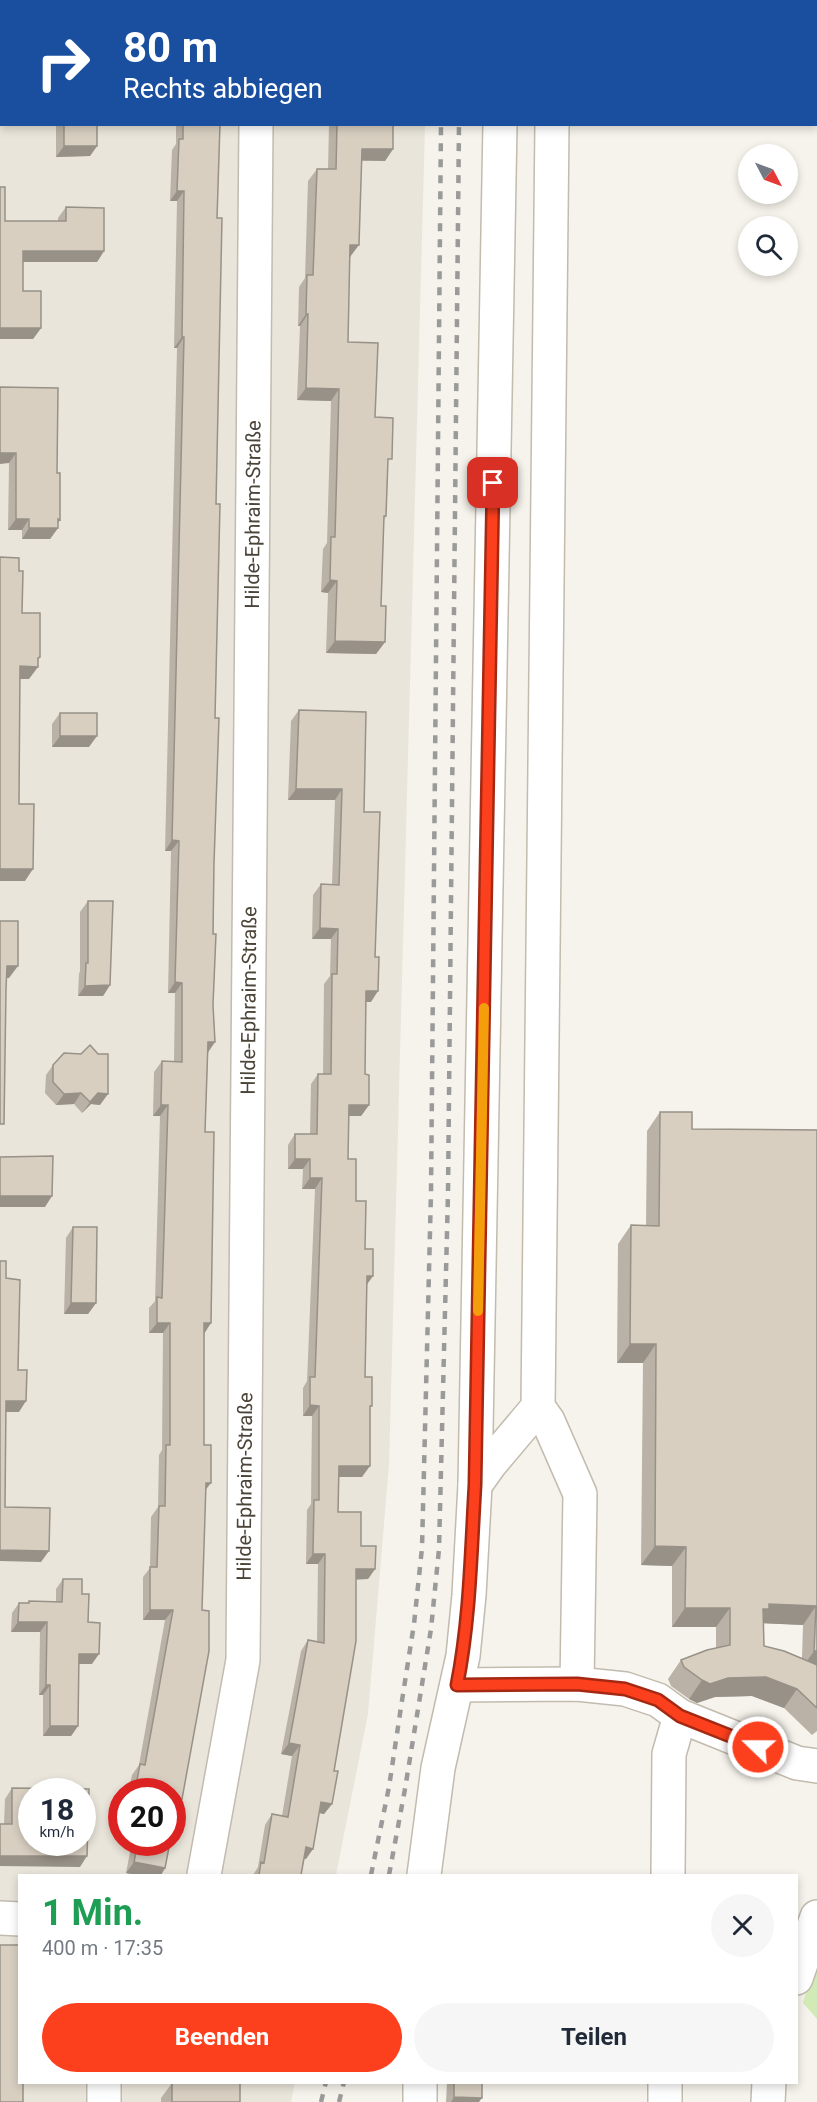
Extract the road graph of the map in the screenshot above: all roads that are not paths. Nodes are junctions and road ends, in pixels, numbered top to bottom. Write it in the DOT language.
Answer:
graph roads {
  1 [pos="256,126"];
  2 [pos="500,126"];
  3 [pos="552,126"];
  4 [pos="538,1407"];
  5 [pos="475,1485"];
  6 [pos="577,1684"];
  7 [pos="457,1685"];
  8 [pos="680,1716"];
  9 [pos="817,1766"];
  10 [pos="204,1874"];
  11 [pos="424,1874"];
  12 [pos="668,1874"];
  13 [pos="817,1917"];
  14 [pos="0,1918"];
  15 [pos="18,1919"];
  16 [pos="798,1972"];
  17 [pos="104,2084"];
  18 [pos="420,2084"];
  19 [pos="665,2084"];
  20 [pos="769,2084"];
  21 [pos="104,2102"];
  22 [pos="420,2102"];
  23 [pos="665,2102"];
  24 [pos="768,2102"];
  1 -- 10 [label="street, Hilde-Ephraim-Straße"];
  2 -- 5 [label="street"];
  3 -- 4 [label="street"];
  4 -- 5 [label="street"];
  4 -- 6 [label="street"];
  5 -- 7 [label="street"];
  6 -- 7 [label="street"];
  6 -- 8 [label="street"];
  7 -- 11 [label="street"];
  8 -- 9 [label="street"];
  8 -- 12 [label="street"];
  13 -- 16 [label="street"];
  14 -- 15 [label="street"];
  17 -- 21 [label="street"];
  18 -- 22 [label="street"];
  19 -- 23 [label="street"];
  20 -- 24 [label="street"];
}
